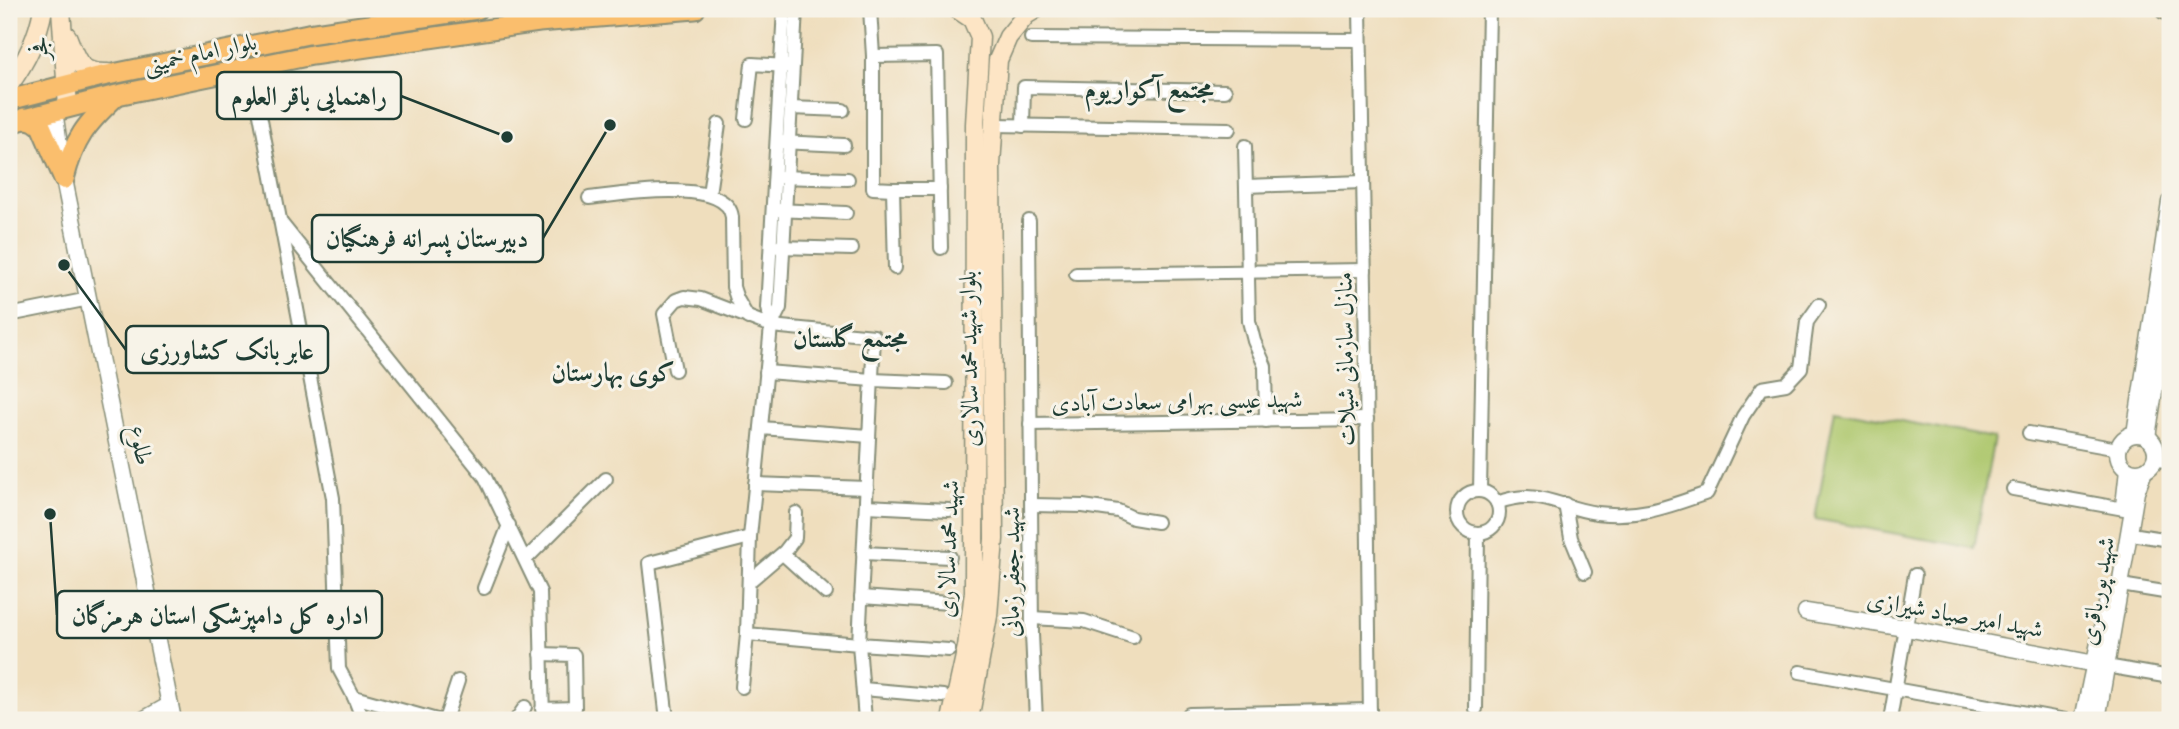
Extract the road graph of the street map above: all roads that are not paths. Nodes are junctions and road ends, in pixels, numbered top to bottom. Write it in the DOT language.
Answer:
graph roads {
  1 [pos="52,9"];
  2 [pos="477,9"];
  3 [pos="695,9"];
  4 [pos="784,9"];
  5 [pos="796,9"];
  6 [pos="870,9"];
  7 [pos="957,9"];
  8 [pos="1036,9"];
  9 [pos="1360,9"];
  10 [pos="1489,9"];
  11 [pos="63,28"];
  12 [pos="1031,38"];
  13 [pos="1360,40"];
  14 [pos="873,56"];
  15 [pos="786,66"];
  16 [pos="251,68"];
  17 [pos="122,73"];
  18 [pos="9,85"];
  19 [pos="59,87"];
  20 [pos="1225,91"];
  21 [pos="117,95"];
  22 [pos="9,100"];
  23 [pos="790,108"];
  24 [pos="61,109"];
  25 [pos="843,110"];
  26 [pos="746,119"];
  27 [pos="17,121"];
  28 [pos="719,124"];
  29 [pos="984,125"];
  30 [pos="1023,126"];
  31 [pos="1230,129"];
  32 [pos="782,142"];
  33 [pos="844,145"];
  34 [pos="1245,146"];
  35 [pos="780,178"];
  36 [pos="64,179"];
  37 [pos="848,179"];
  38 [pos="1363,182"];
  39 [pos="1245,186"];
  40 [pos="893,189"];
  41 [pos="940,189"];
  42 [pos="709,194"];
  43 [pos="589,198"];
  44 [pos="2170,207"];
  45 [pos="778,210"];
  46 [pos="846,213"];
  47 [pos="280,221"];
  48 [pos="1028,221"];
  49 [pos="777,247"];
  50 [pos="942,248"];
  51 [pos="852,249"];
  52 [pos="895,268"];
  53 [pos="1365,270"];
  54 [pos="1247,272"];
  55 [pos="1076,274"];
  56 [pos="2170,289"];
  57 [pos="89,299"];
  58 [pos="1819,305"];
  59 [pos="9,316"];
  60 [pos="748,318"];
  61 [pos="772,326"];
  62 [pos="2155,345"];
  63 [pos="674,370"];
  64 [pos="766,372"];
  65 [pos="872,380"];
  66 [pos="946,383"];
  67 [pos="1367,419"];
  68 [pos="1266,421"];
  69 [pos="1030,424"];
  70 [pos="761,428"];
  71 [pos="2029,433"];
  72 [pos="2141,435"];
  73 [pos="869,436"];
  74 [pos="2118,449"];
  75 [pos="2149,465"];
  76 [pos="606,479"];
  77 [pos="755,484"];
  78 [pos="867,488"];
  79 [pos="2013,489"];
  80 [pos="1480,491"];
  81 [pos="1497,503"];
  82 [pos="1565,504"];
  83 [pos="1032,505"];
  84 [pos="866,506"];
  85 [pos="2124,509"];
  86 [pos="949,510"];
  87 [pos="796,513"];
  88 [pos="1157,522"];
  89 [pos="509,525"];
  90 [pos="1478,533"];
  91 [pos="2131,534"];
  92 [pos="750,537"];
  93 [pos="2170,540"];
  94 [pos="783,554"];
  95 [pos="863,554"];
  96 [pos="950,557"];
  97 [pos="526,559"];
  98 [pos="1585,572"];
  99 [pos="1915,575"];
  100 [pos="750,581"];
  101 [pos="2121,585"];
  102 [pos="484,588"];
  103 [pos="826,593"];
  104 [pos="2170,593"];
  105 [pos="861,597"];
  106 [pos="949,603"];
  107 [pos="1806,612"];
  108 [pos="1032,618"];
  109 [pos="1906,628"];
  110 [pos="747,634"];
  111 [pos="1133,637"];
  112 [pos="859,644"];
  113 [pos="949,650"];
  114 [pos="541,654"];
  115 [pos="2101,664"];
  116 [pos="1800,672"];
  117 [pos="2170,677"];
  118 [pos="458,681"];
  119 [pos="742,687"];
  120 [pos="863,689"];
  121 [pos="1895,689"];
  122 [pos="943,696"];
  123 [pos="354,697"];
  124 [pos="525,707"];
  125 [pos="1476,709"];
  126 [pos="172,713"];
  127 [pos="1188,714"];
  128 [pos="543,715"];
  129 [pos="1328,715"];
  130 [pos="1370,715"];
  131 [pos="1257,716"];
  132 [pos="143,720"];
  133 [pos="363,720"];
  134 [pos="437,720"];
  135 [pos="445,720"];
  136 [pos="516,720"];
  137 [pos="667,720"];
  138 [pos="865,720"];
  139 [pos="951,720"];
  140 [pos="969,720"];
  141 [pos="1036,720"];
  142 [pos="1890,720"];
  143 [pos="2066,720"];
  144 [pos="2083,720"];
  145 [pos="2097,720"];
  1 -- 11 [label="main road, فجر"];
  1 -- 18 [label="main road, فجر"];
  2 -- 17 [label="main road, بلوار امام خمینی"];
  3 -- 16 [label="main road, بلوار امام خمینی"];
  4 -- 15 [label="street"];
  5 -- 15 [label="street"];
  6 -- 14 [label="street"];
  7 -- 29 [label="main road, شهید محمد سالاری"];
  8 -- 29 [label="main road, بلوار شهید محمد سالاری"];
  9 -- 13 [label="street, منازل سازمانی شیلات"];
  10 -- 80 [label="street"];
  11 -- 17 [label="main road"];
  11 -- 19 [label="main road, فجر"];
  12 -- 13 [label="street"];
  13 -- 38 [label="street, منازل سازمانی شیلات"];
  14 -- 40 [label="street"];
  14 -- 41 [label="street"];
  15 -- 23 [label="street"];
  15 -- 26 [label="street"];
  15 -- 32 [label="street"];
  16 -- 21 [label="main road, بلوار امام خمینی"];
  16 -- 47 [label="street"];
  17 -- 19 [label="main road, بلوار امام خمینی"];
  19 -- 22 [label="main road, بلوار امام خمینی"];
  19 -- 24 [label="main road, فجر"];
  20 -- 30 [label="street"];
  21 -- 24 [label="main road, بلوار امام خمینی"];
  21 -- 36 [label="main road"];
  23 -- 25 [label="street"];
  23 -- 32 [label="street"];
  24 -- 27 [label="main road, بلوار امام خمینی"];
  24 -- 36 [label="street, طلوع"];
  27 -- 36 [label="main road"];
  28 -- 42 [label="street"];
  29 -- 30 [label="street"];
  29 -- 139 [label="main road, شهید محمد سالاری"];
  29 -- 140 [label="main road, بلوار شهید محمد سالاری"];
  30 -- 31 [label="street"];
  32 -- 33 [label="street"];
  32 -- 35 [label="street"];
  34 -- 39 [label="street"];
  35 -- 37 [label="street"];
  35 -- 45 [label="street"];
  36 -- 57 [label="street, طلوع"];
  38 -- 39 [label="street"];
  38 -- 53 [label="street, منازل سازمانی شیلات"];
  39 -- 54 [label="street"];
  40 -- 41 [label="street"];
  40 -- 52 [label="street"];
  41 -- 50 [label="street"];
  42 -- 43 [label="street"];
  42 -- 60 [label="street"];
  44 -- 62 [label="street"];
  45 -- 46 [label="street"];
  45 -- 49 [label="street"];
  47 -- 89 [label="street"];
  47 -- 123 [label="street"];
  48 -- 69 [label="street, شهید جعفر زمانی"];
  49 -- 51 [label="street"];
  49 -- 61 [label="street"];
  53 -- 54 [label="street"];
  53 -- 67 [label="street, منازل سازمانی شیلات"];
  54 -- 55 [label="street"];
  54 -- 68 [label="street"];
  56 -- 62 [label="street"];
  57 -- 59 [label="street"];
  57 -- 126 [label="street, طلوع"];
  58 -- 82 [label="street"];
  60 -- 61 [label="street"];
  60 -- 63 [label="street"];
  61 -- 64 [label="street"];
  61 -- 65 [label="street"];
  62 -- 72 [label="street"];
  64 -- 65 [label="street"];
  64 -- 70 [label="street"];
  65 -- 66 [label="street"];
  65 -- 73 [label="street"];
  67 -- 68 [label="street, شهید عیسی بهرامی سعادت آبادی"];
  67 -- 130 [label="street, منازل سازمانی شیلات"];
  68 -- 69 [label="street, شهید عیسی بهرامی سعادت آبادی"];
  69 -- 83 [label="street, شهید جعفر زمانی"];
  70 -- 73 [label="street"];
  70 -- 77 [label="street"];
  71 -- 74 [label="street"];
  72 -- 74 [label="street"];
  72 -- 75 [label="street"];
  73 -- 78 [label="street"];
  74 -- 75 [label="street"];
  75 -- 85 [label="street, شهید پورباقری"];
  75 -- 91 [label="street, شهید پورباقری"];
  76 -- 97 [label="street"];
  77 -- 78 [label="street"];
  77 -- 92 [label="street"];
  78 -- 84 [label="street"];
  79 -- 85 [label="street"];
  80 -- 81 [label="street"];
  80 -- 90 [label="street"];
  81 -- 82 [label="street"];
  81 -- 90 [label="street"];
  82 -- 98 [label="street"];
  83 -- 88 [label="street"];
  83 -- 108 [label="street, شهید جعفر زمانی"];
  84 -- 86 [label="street"];
  84 -- 95 [label="street"];
  85 -- 115 [label="street, شهید پورباقری"];
  87 -- 94 [label="street"];
  89 -- 97 [label="street"];
  89 -- 102 [label="street"];
  90 -- 125 [label="street"];
  91 -- 93 [label="street"];
  91 -- 101 [label="street, شهید پورباقری"];
  92 -- 100 [label="street"];
  92 -- 137 [label="street"];
  94 -- 100 [label="street"];
  94 -- 103 [label="street"];
  95 -- 96 [label="street"];
  95 -- 105 [label="street"];
  97 -- 114 [label="street"];
  99 -- 109 [label="street"];
  100 -- 110 [label="street"];
  101 -- 104 [label="street"];
  101 -- 115 [label="street, شهید پورباقری"];
  105 -- 106 [label="street"];
  105 -- 112 [label="street"];
  107 -- 109 [label="street, شهید امیر صیاد شیرازی"];
  108 -- 111 [label="street"];
  108 -- 141 [label="street, شهید جعفر زمانی"];
  109 -- 115 [label="street, شهید امیر صیاد شیرازی"];
  109 -- 121 [label="street"];
  110 -- 112 [label="street"];
  110 -- 119 [label="street"];
  112 -- 113 [label="street"];
  112 -- 120 [label="street"];
  114 -- 128 [label="street"];
  114 -- 128 [label="street"];
  115 -- 117 [label="street"];
  115 -- 144 [label="street, شهید پورباقری"];
  115 -- 145 [label="street, شهید پورباقری"];
  116 -- 121 [label="street"];
  118 -- 135 [label="street"];
  120 -- 122 [label="street"];
  120 -- 138 [label="street"];
  121 -- 142 [label="street"];
  121 -- 143 [label="street"];
  123 -- 133 [label="street"];
  123 -- 134 [label="street"];
  124 -- 136 [label="street"];
  126 -- 132 [label="street"];
  127 -- 131 [label="street"];
  129 -- 130 [label="street"];
  129 -- 131 [label="street"];
}
